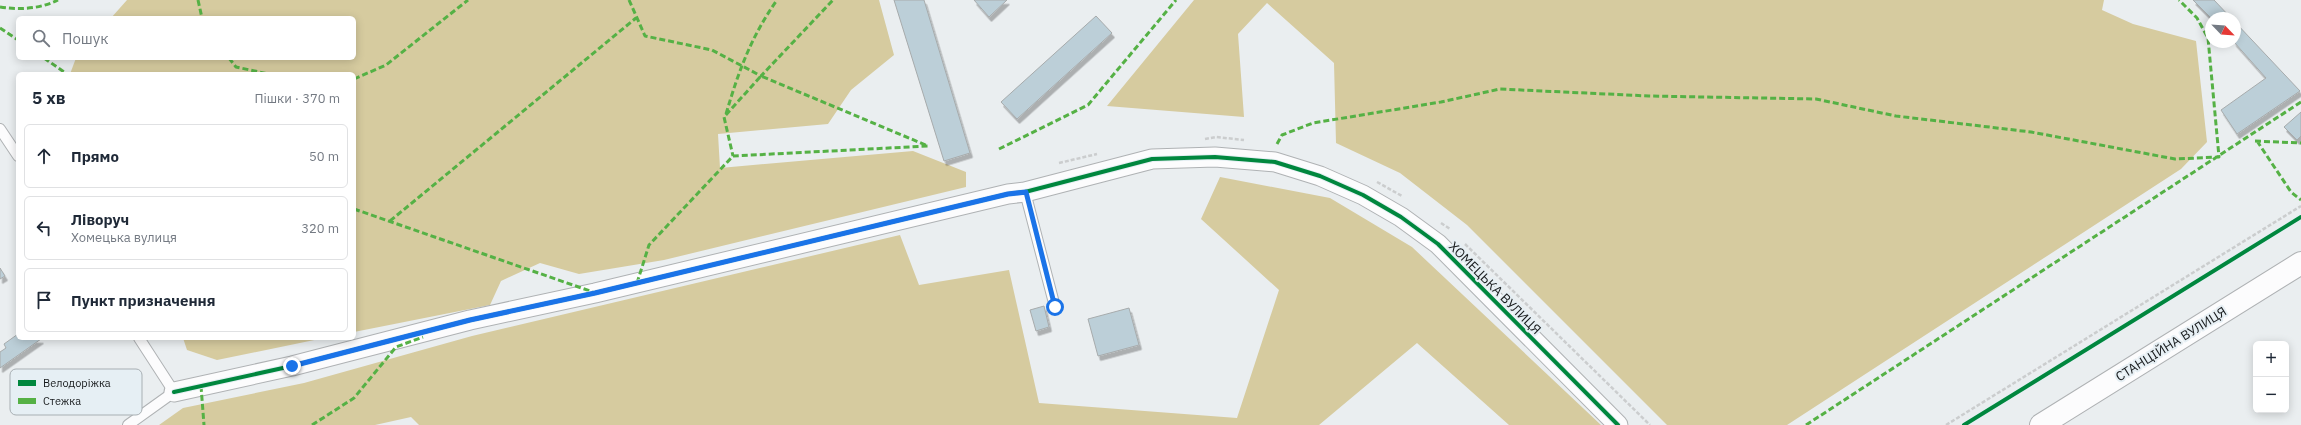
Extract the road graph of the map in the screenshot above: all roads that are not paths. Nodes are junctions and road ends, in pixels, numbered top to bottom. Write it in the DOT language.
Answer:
graph roads {
  1 [pos="0,129"];
  2 [pos="16,153"];
  3 [pos="1026,192"];
  4 [pos="2301,263"];
  5 [pos="1055,307"];
  6 [pos="140,340"];
  7 [pos="174,392"];
  8 [pos="142,415"];
  9 [pos="142,415"];
  10 [pos="128,425"];
  11 [pos="1618,425"];
  12 [pos="2041,425"];
  1 -- 2 [label="lane"];
  3 -- 5 [label="lane"];
  3 -- 7 [label="street, ХОМЕЦЬКА ВУЛИЦЯ"];
  3 -- 11 [label="street, ХОМЕЦЬКА ВУЛИЦЯ"];
  4 -- 12 [label="street, СТАНЦІЙНА ВУЛИЦЯ"];
  6 -- 7 [label="lane"];
  7 -- 8 [label="lane"];
  9 -- 10 [label="lane"];
}
